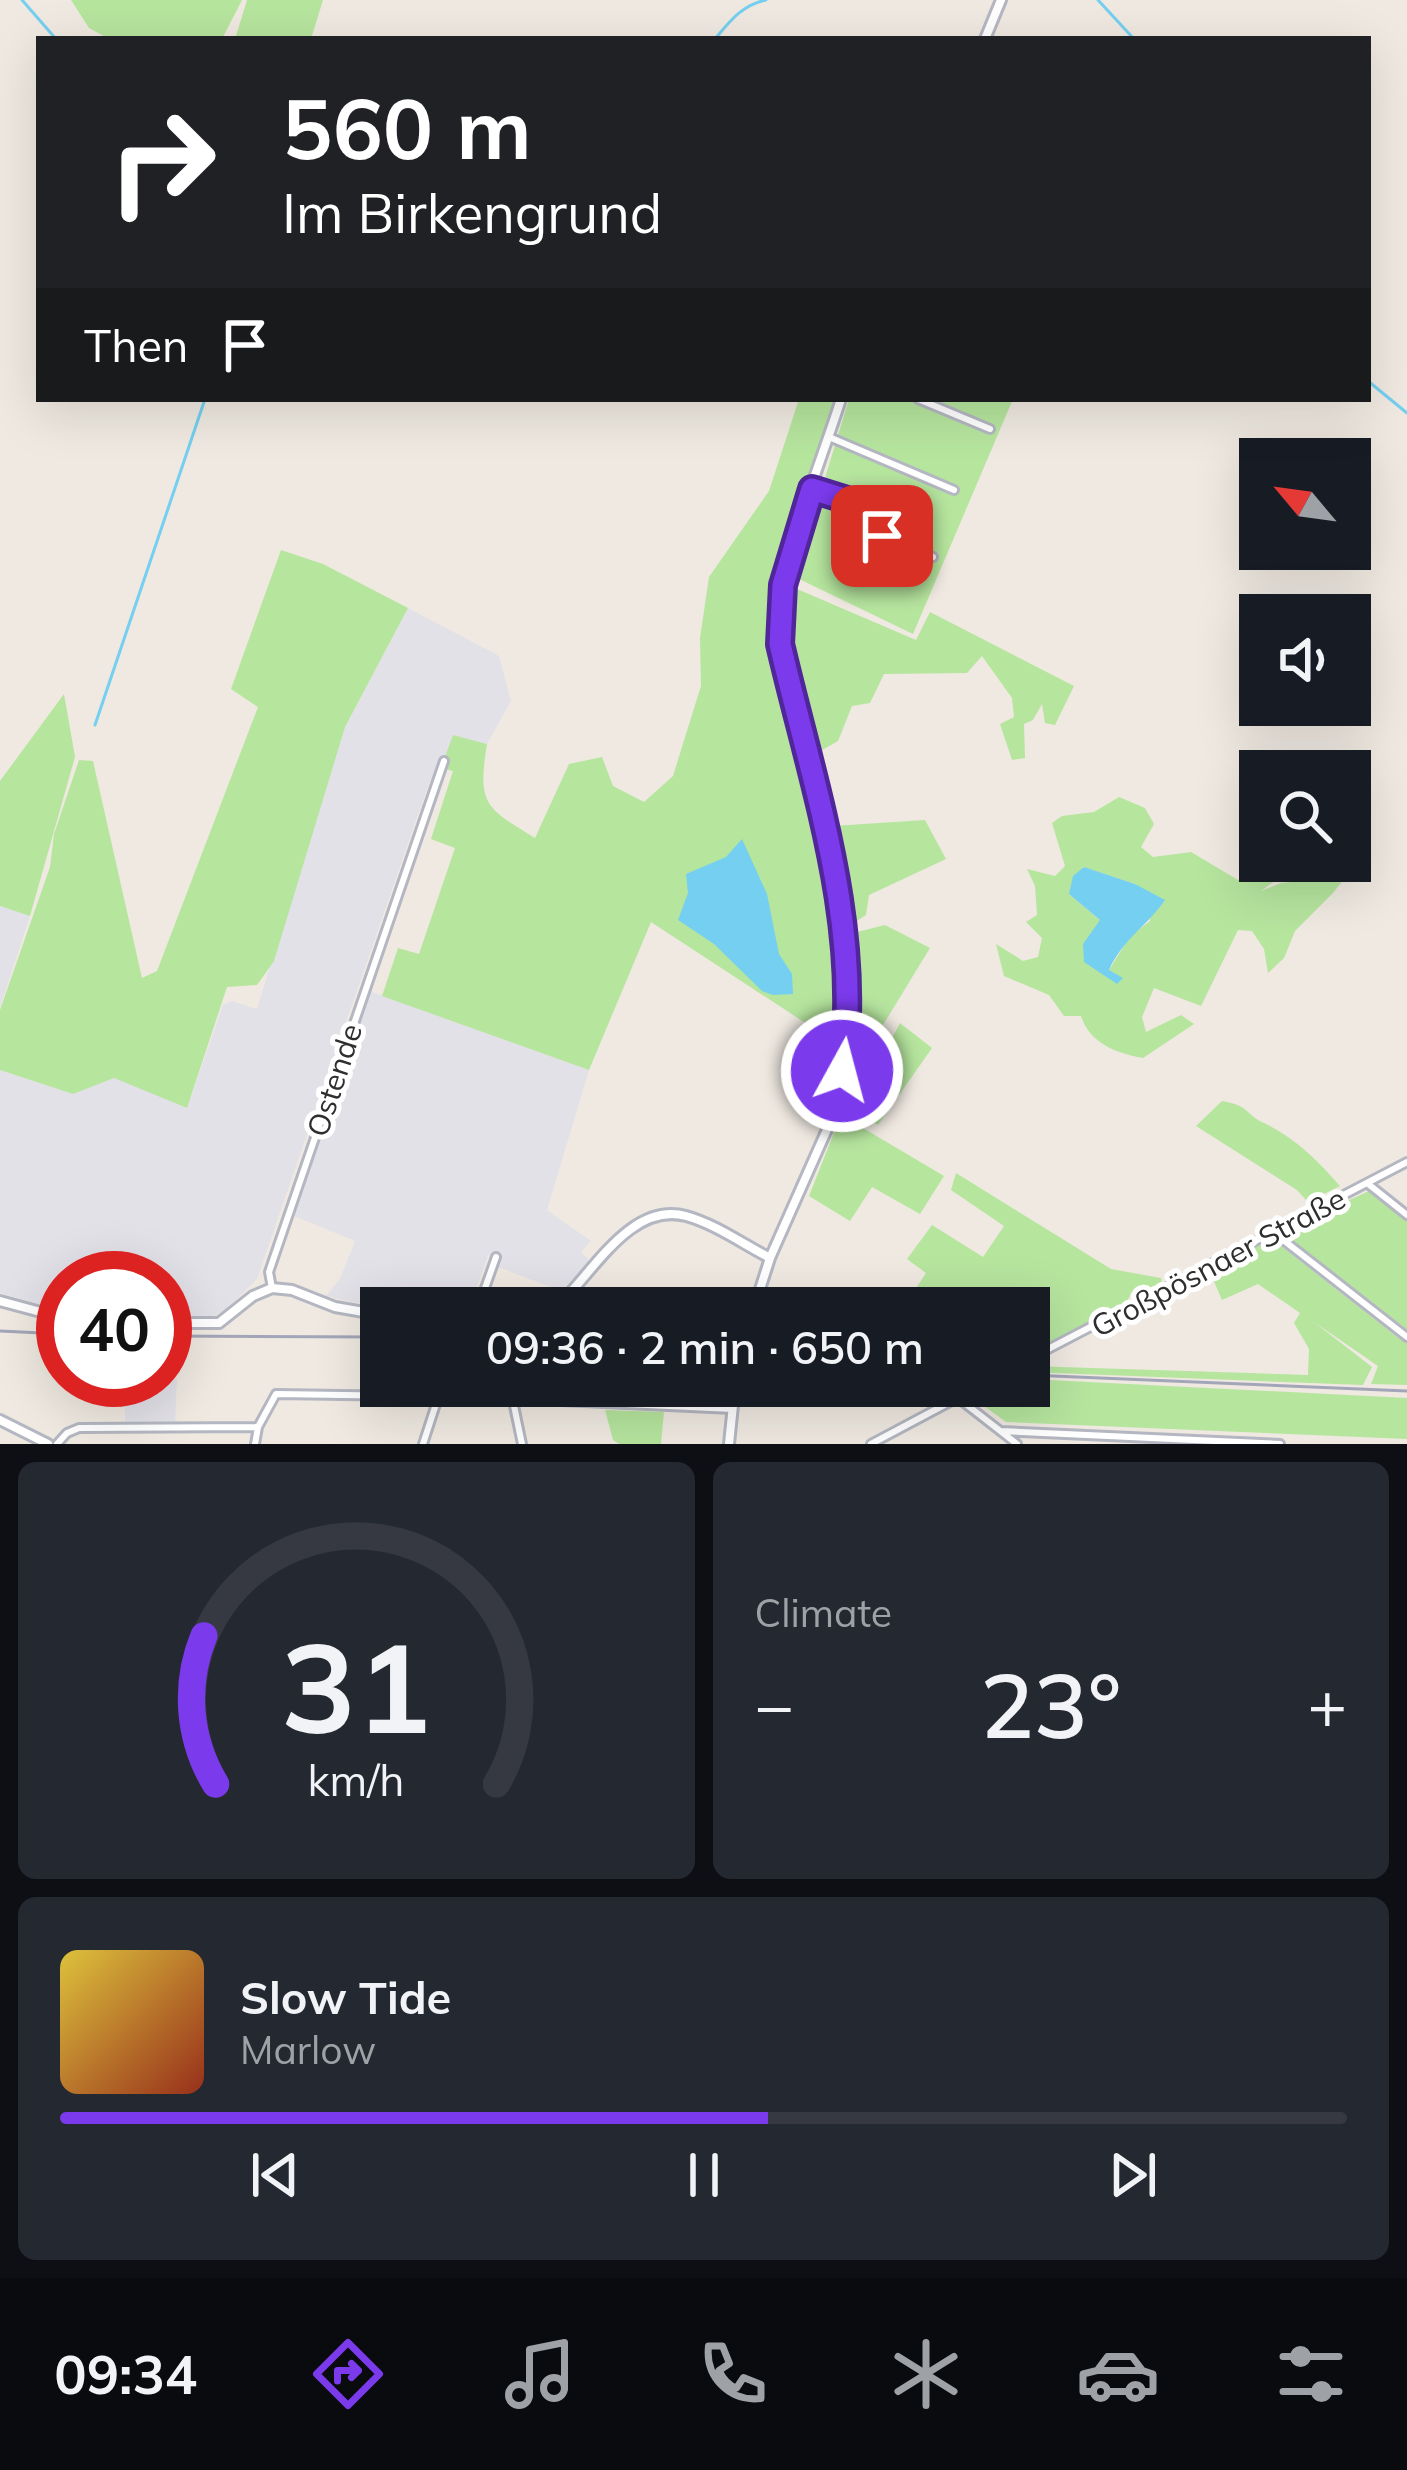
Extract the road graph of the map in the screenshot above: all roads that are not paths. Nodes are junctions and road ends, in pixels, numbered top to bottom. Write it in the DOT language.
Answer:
graph roads {
  1 [pos="1001,0"];
  2 [pos="986,36"];
  3 [pos="840,402"];
  4 [pos="925,402"];
  5 [pos="989,429"];
  6 [pos="829,437"];
  7 [pos="812,489"];
  8 [pos="954,490"];
  9 [pos="933,557"];
  10 [pos="444,760"];
  11 [pos="1407,1162"];
  12 [pos="1367,1183"];
  13 [pos="1407,1215"];
  14 [pos="1273,1232"];
  15 [pos="496,1257"];
  16 [pos="770,1258"];
  17 [pos="485,1287"];
  18 [pos="575,1287"];
  19 [pos="761,1287"];
  20 [pos="272,1288"];
  21 [pos="4,1304"];
  22 [pos="360,1311"];
  23 [pos="36,1312"];
  24 [pos="192,1323"];
  25 [pos="1407,1337"];
  26 [pos="1050,1348"];
  27 [pos="360,1396"];
  28 [pos="435,1407"];
  29 [pos="514,1407"];
  30 [pos="678,1407"];
  31 [pos="941,1407"];
  32 [pos="970,1407"];
  33 [pos="733,1409"];
  34 [pos="0,1420"];
  35 [pos="258,1427"];
  36 [pos="1001,1431"];
  37 [pos="1103,1440"];
  38 [pos="1252,1443"];
  39 [pos="53,1444"];
  40 [pos="255,1444"];
  41 [pos="423,1444"];
  42 [pos="522,1444"];
  43 [pos="729,1444"];
  44 [pos="872,1444"];
  45 [pos="1017,1444"];
  46 [pos="1280,1444"];
  1 -- 2 [label="street"];
  3 -- 6 [label="street"];
  4 -- 5 [label="street"];
  6 -- 7 [label="street"];
  6 -- 8 [label="street"];
  7 -- 9 [label="street"];
  7 -- 16 [label="street"];
  10 -- 20 [label="street, Ostende"];
  11 -- 12 [label="street, Großpösnaer Straße"];
  12 -- 13 [label="street"];
  12 -- 14 [label="street, Großpösnaer Straße"];
  14 -- 25 [label="street"];
  14 -- 26 [label="street, Großpösnaer Straße"];
  15 -- 17 [label="street"];
  16 -- 18 [label="street"];
  16 -- 19 [label="street"];
  20 -- 22 [label="street"];
  20 -- 24 [label="street"];
  21 -- 23 [label="street"];
  27 -- 35 [label="street"];
  28 -- 41 [label="street"];
  29 -- 42 [label="street"];
  30 -- 33 [label="street"];
  31 -- 44 [label="street"];
  32 -- 36 [label="street"];
  33 -- 43 [label="street"];
  34 -- 39 [label="street"];
  35 -- 39 [label="street"];
  35 -- 40 [label="street"];
  36 -- 37 [label="street"];
  36 -- 45 [label="street"];
  37 -- 38 [label="street"];
  38 -- 46 [label="street"];
}
